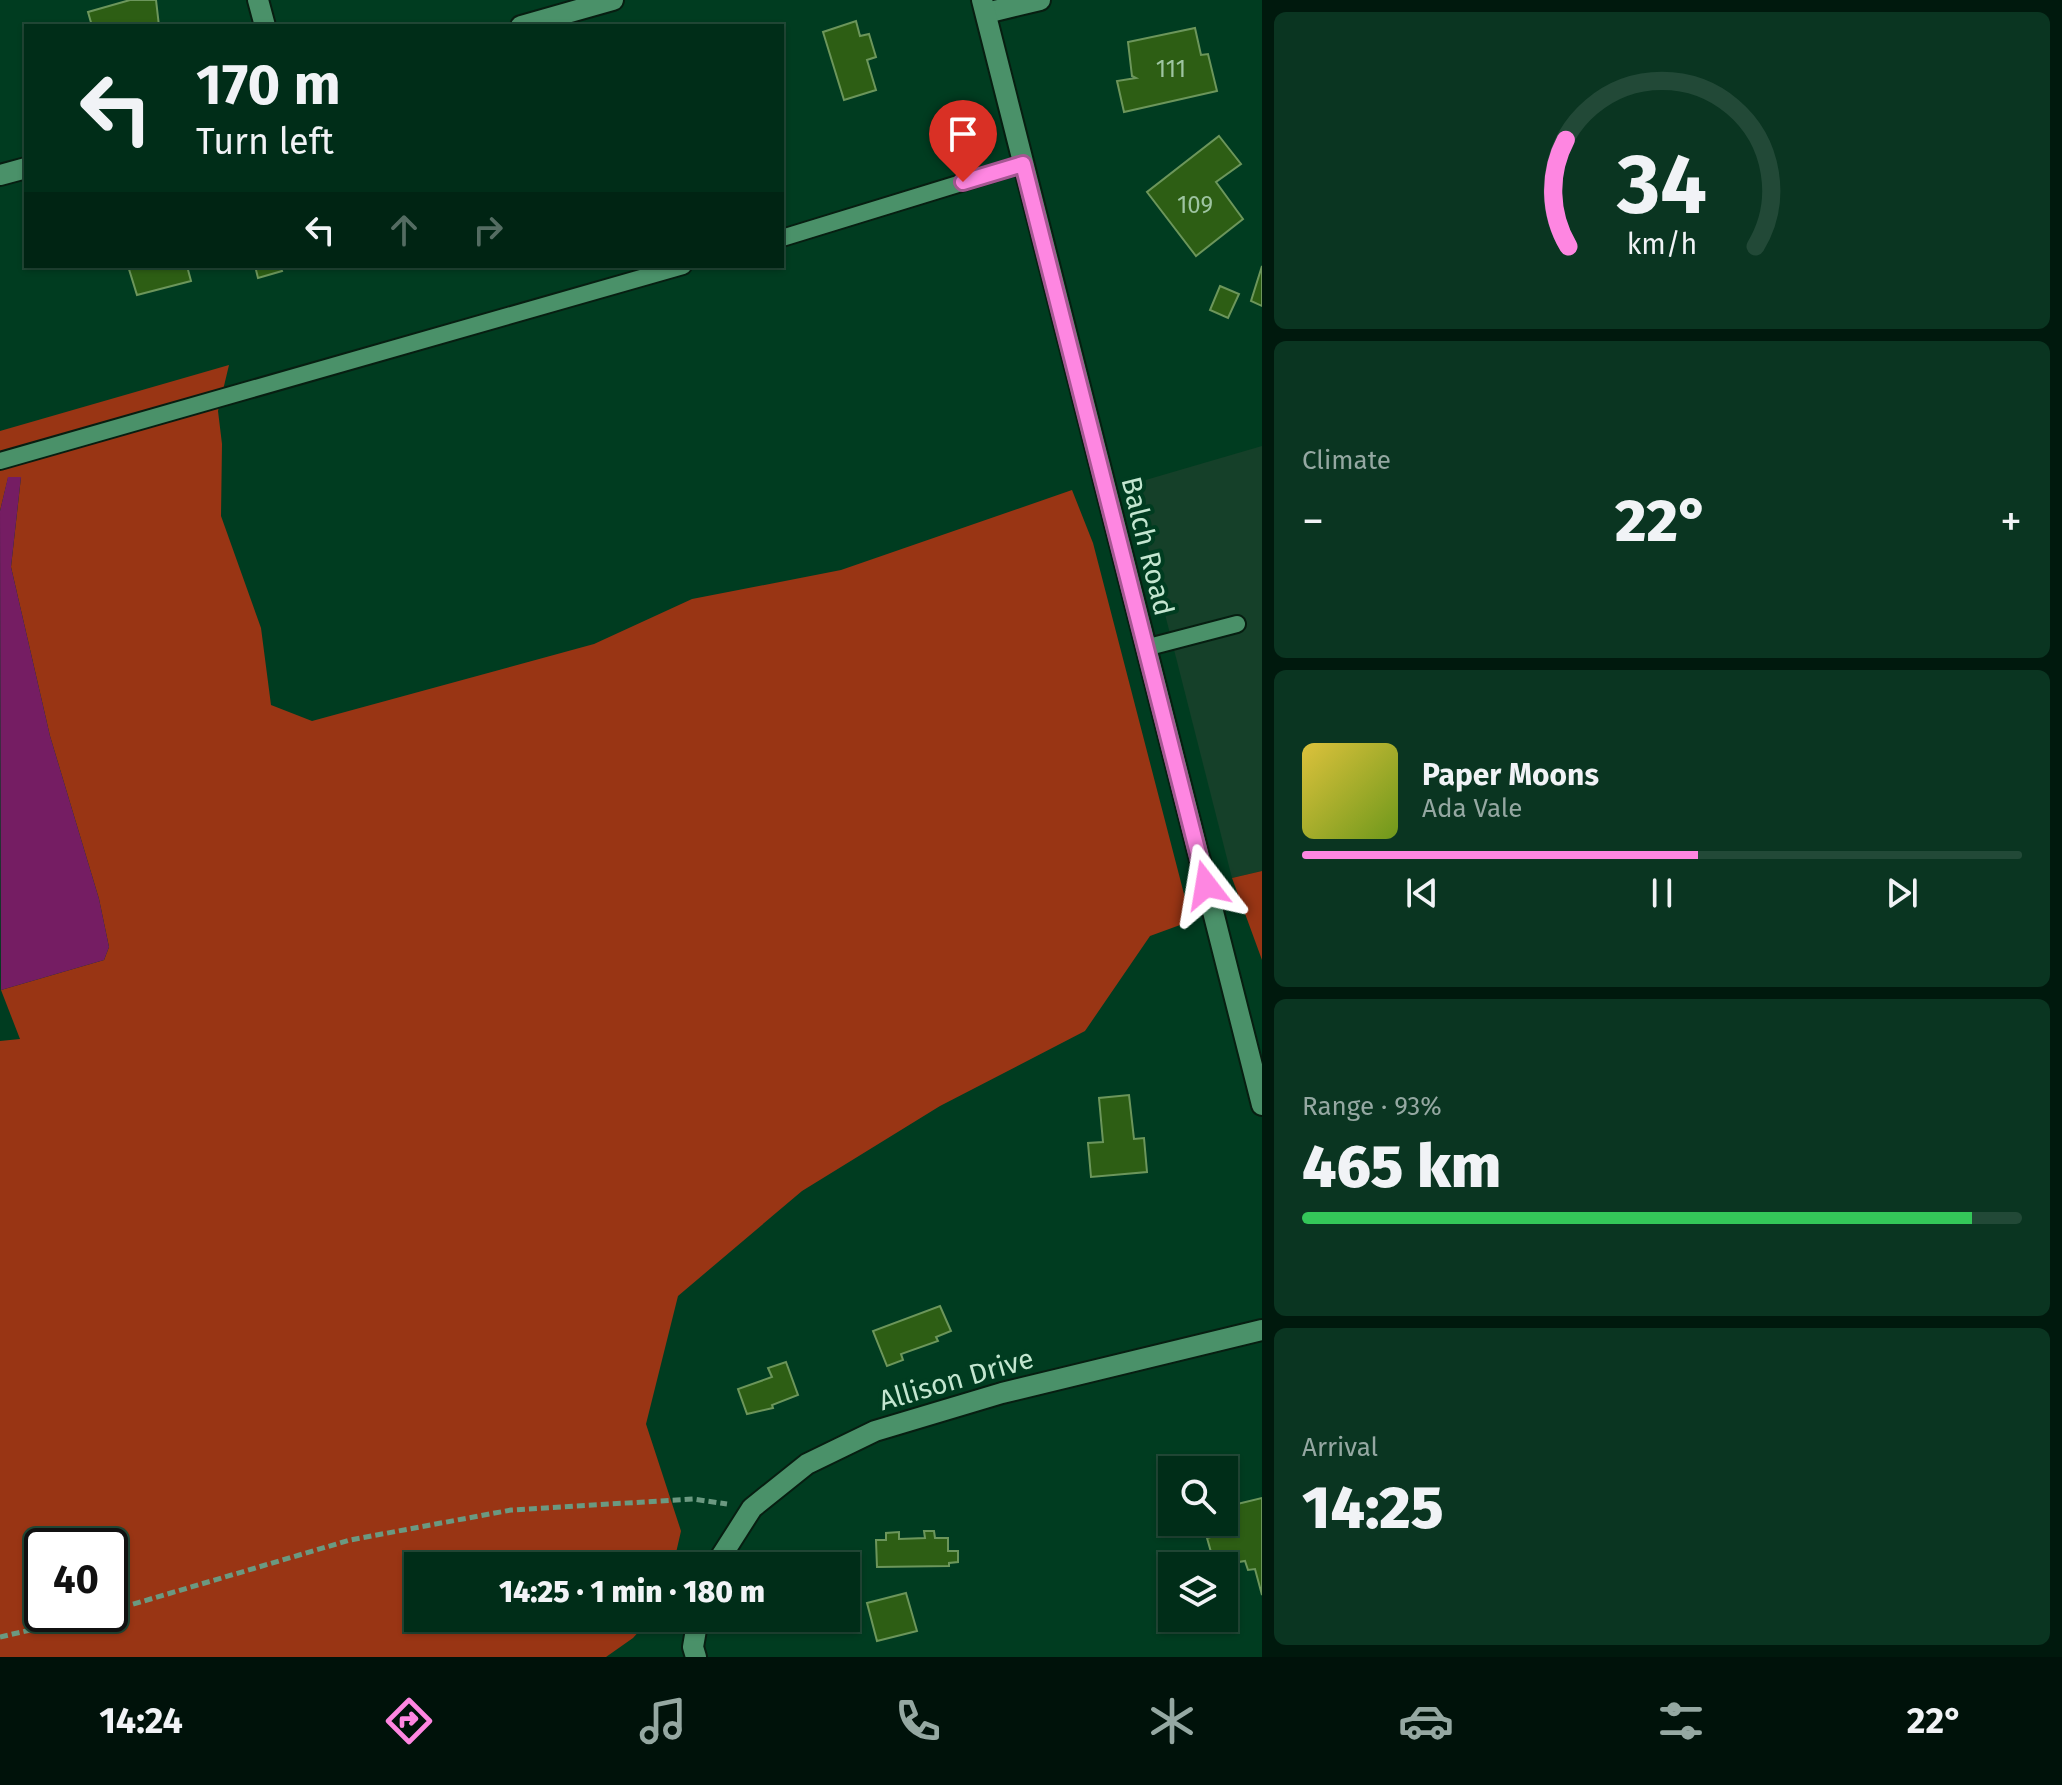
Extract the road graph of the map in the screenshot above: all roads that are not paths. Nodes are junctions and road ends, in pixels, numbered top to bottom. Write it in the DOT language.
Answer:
graph roads {
  1 [pos="258,0"];
  2 [pos="613,0"];
  3 [pos="1040,0"];
  4 [pos="984,6"];
  5 [pos="264,24"];
  6 [pos="528,24"];
  7 [pos="1023,164"];
  8 [pos="24,169"];
  9 [pos="0,175"];
  10 [pos="784,237"];
  11 [pos="676,268"];
  12 [pos="0,461"];
  13 [pos="1237,624"];
  14 [pos="1145,648"];
  15 [pos="1262,1105"];
  16 [pos="1262,1330"];
  17 [pos="724,1552"];
  18 [pos="697,1632"];
  19 [pos="696,1657"];
  1 -- 5 [label="street"];
  2 -- 6 [label="street"];
  3 -- 4 [label="street"];
  4 -- 7 [label="street, Balch Road"];
  7 -- 10 [label="lane"];
  7 -- 14 [label="street, Balch Road"];
  8 -- 9 [label="street"];
  11 -- 12 [label="lane"];
  13 -- 14 [label="lane"];
  14 -- 15 [label="street, Balch Road"];
  16 -- 17 [label="street, Allison Drive"];
  18 -- 19 [label="street"];
}
